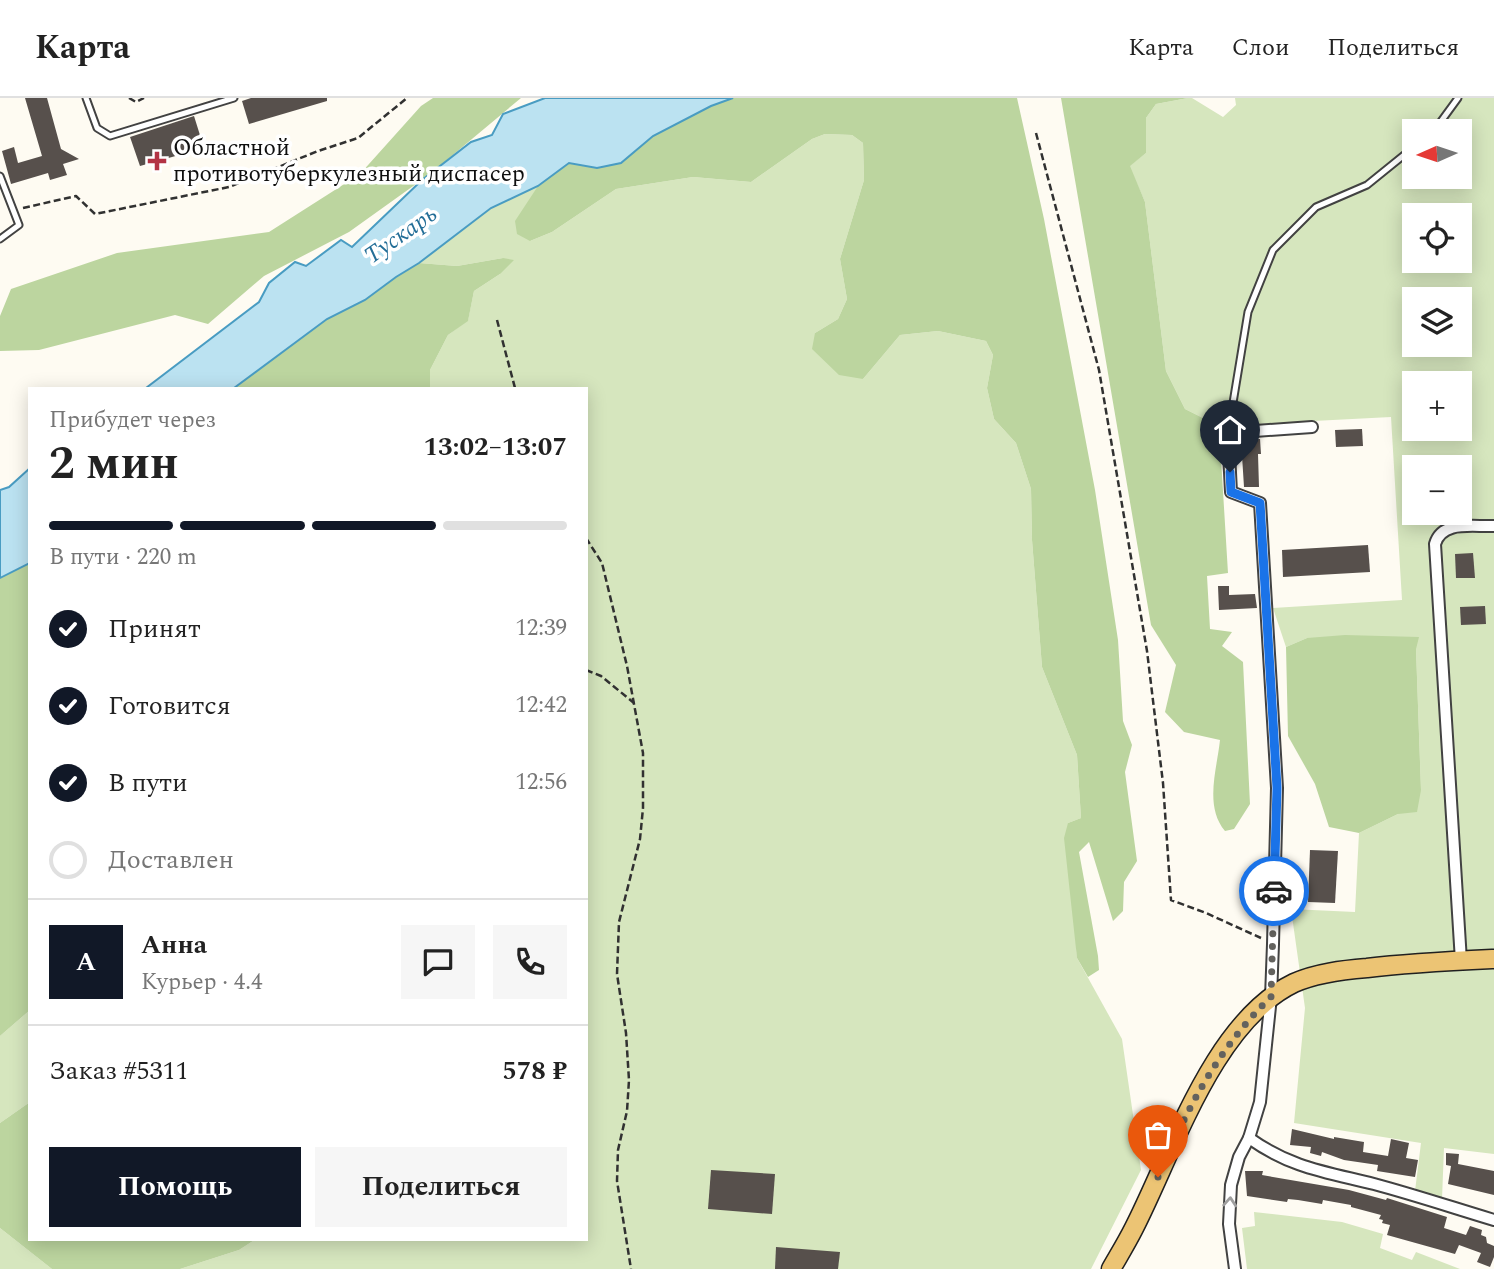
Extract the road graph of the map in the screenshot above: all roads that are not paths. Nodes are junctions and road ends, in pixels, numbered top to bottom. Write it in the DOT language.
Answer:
graph roads {
  1 [pos="86,98"];
  2 [pos="234,98"];
  3 [pos="1458,98"];
  4 [pos="1443,119"];
  5 [pos="1402,156"];
  6 [pos="0,176"];
  7 [pos="0,239"];
  8 [pos="1312,427"];
  9 [pos="1227,433"];
  10 [pos="1494,526"];
  11 [pos="1494,959"];
  12 [pos="1461,961"];
  13 [pos="1271,997"];
  14 [pos="1249,1138"];
  15 [pos="1494,1220"];
  16 [pos="1111,1269"];
  17 [pos="1235,1269"];
  1 -- 2 [label="lane"];
  3 -- 4 [label="lane"];
  5 -- 9 [label="lane"];
  6 -- 7 [label="lane"];
  8 -- 9 [label="street"];
  9 -- 13 [label="street"];
  10 -- 12 [label="street"];
  11 -- 12 [label="main road"];
  12 -- 13 [label="main road"];
  13 -- 14 [label="street"];
  13 -- 16 [label="main road"];
  14 -- 15 [label="street"];
  17 -- 14 [label="street, one-way"];
}
